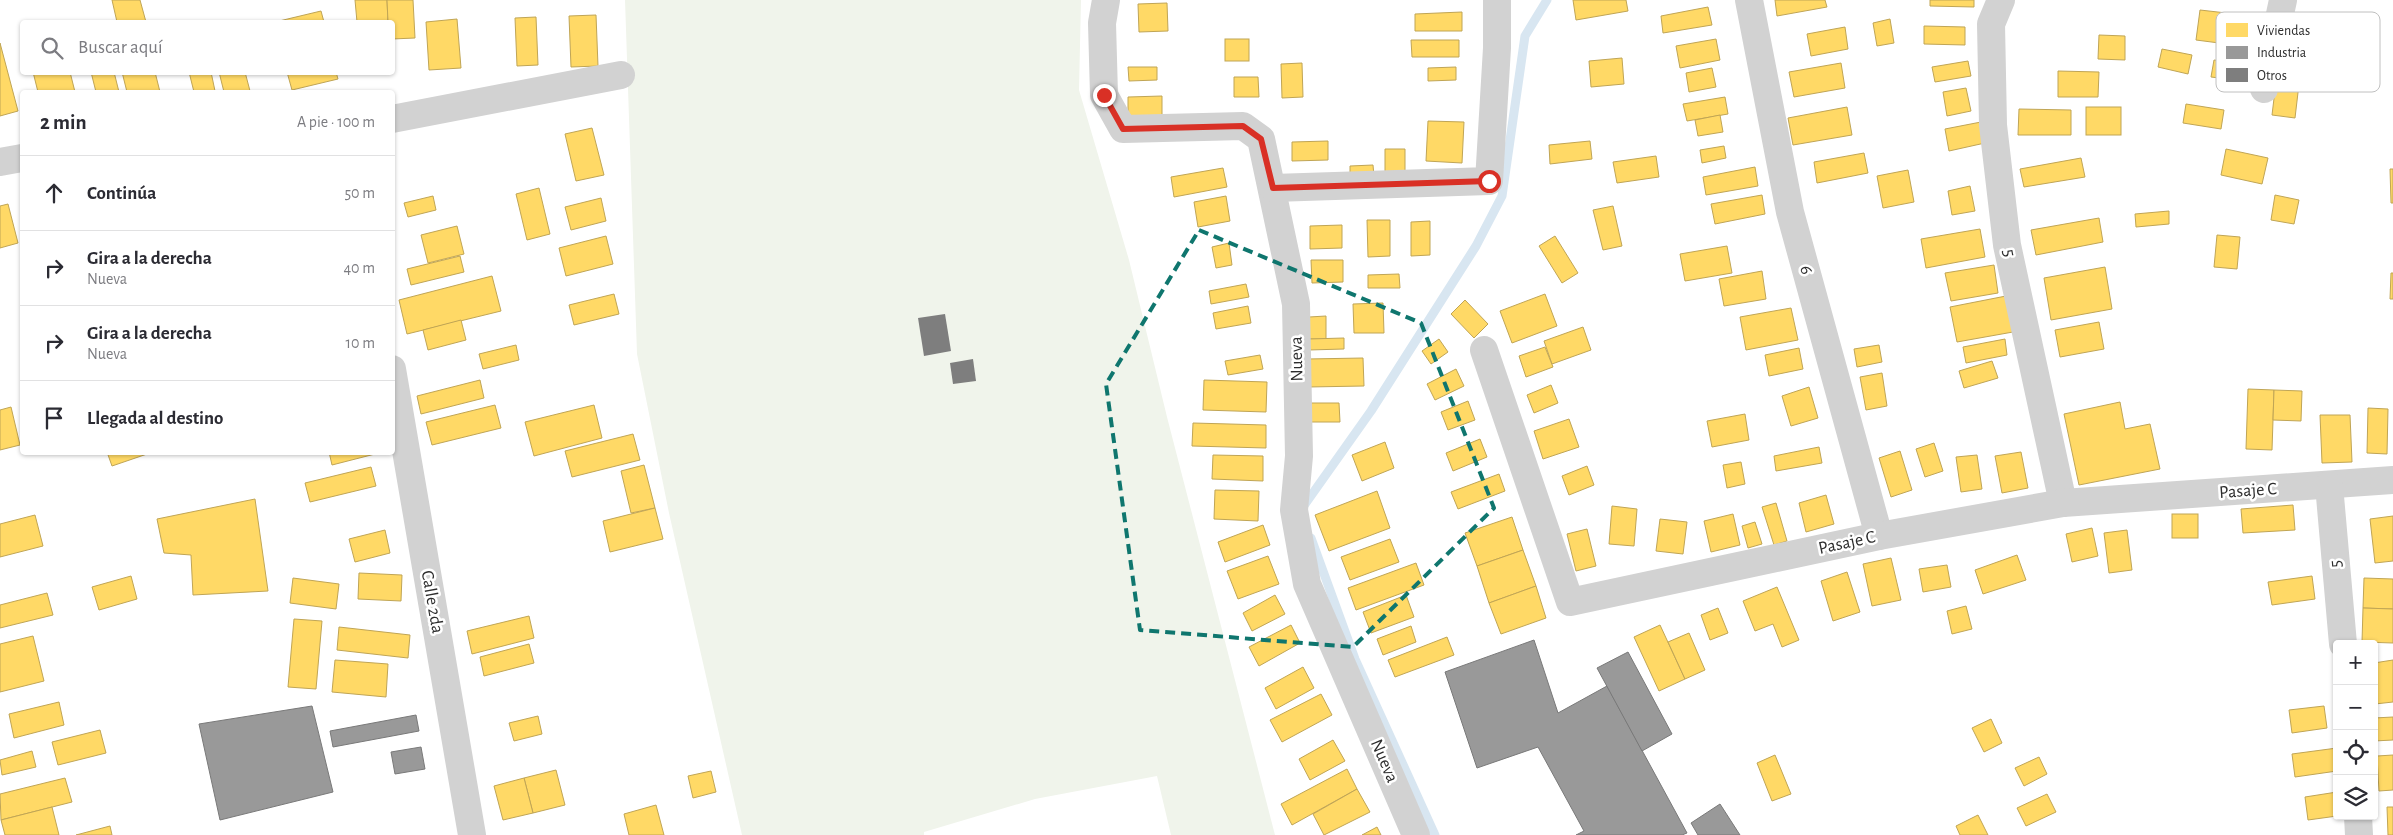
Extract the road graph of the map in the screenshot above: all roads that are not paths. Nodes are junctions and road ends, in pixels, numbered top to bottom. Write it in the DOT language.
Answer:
graph roads {
  1 [pos="1106,0"];
  2 [pos="1497,0"];
  3 [pos="1749,0"];
  4 [pos="2001,0"];
  5 [pos="621,75"];
  6 [pos="395,118"];
  7 [pos="20,158"];
  8 [pos="0,162"];
  9 [pos="1273,188"];
  10 [pos="1484,350"];
  11 [pos="395,386"];
  12 [pos="2393,480"];
  13 [pos="2329,485"];
  14 [pos="2063,503"];
  15 [pos="1879,536"];
  16 [pos="2343,640"];
  17 [pos="2358,820"];
  18 [pos="472,835"];
  19 [pos="1416,835"];
  20 [pos="2359,835"];
  1 -- 9 [label="street, Nueva"];
  2 -- 9 [label="street"];
  3 -- 15 [label="street, 6"];
  4 -- 14 [label="street, 5"];
  5 -- 6 [label="street"];
  7 -- 8 [label="street"];
  9 -- 19 [label="street, Nueva"];
  10 -- 15 [label="street, Pasaje C"];
  11 -- 18 [label="street, Calle 2da"];
  12 -- 13 [label="street, Pasaje C"];
  13 -- 14 [label="street, Pasaje C"];
  13 -- 16 [label="street, 5"];
  14 -- 15 [label="street, Pasaje C"];
  17 -- 20 [label="street"];
}
